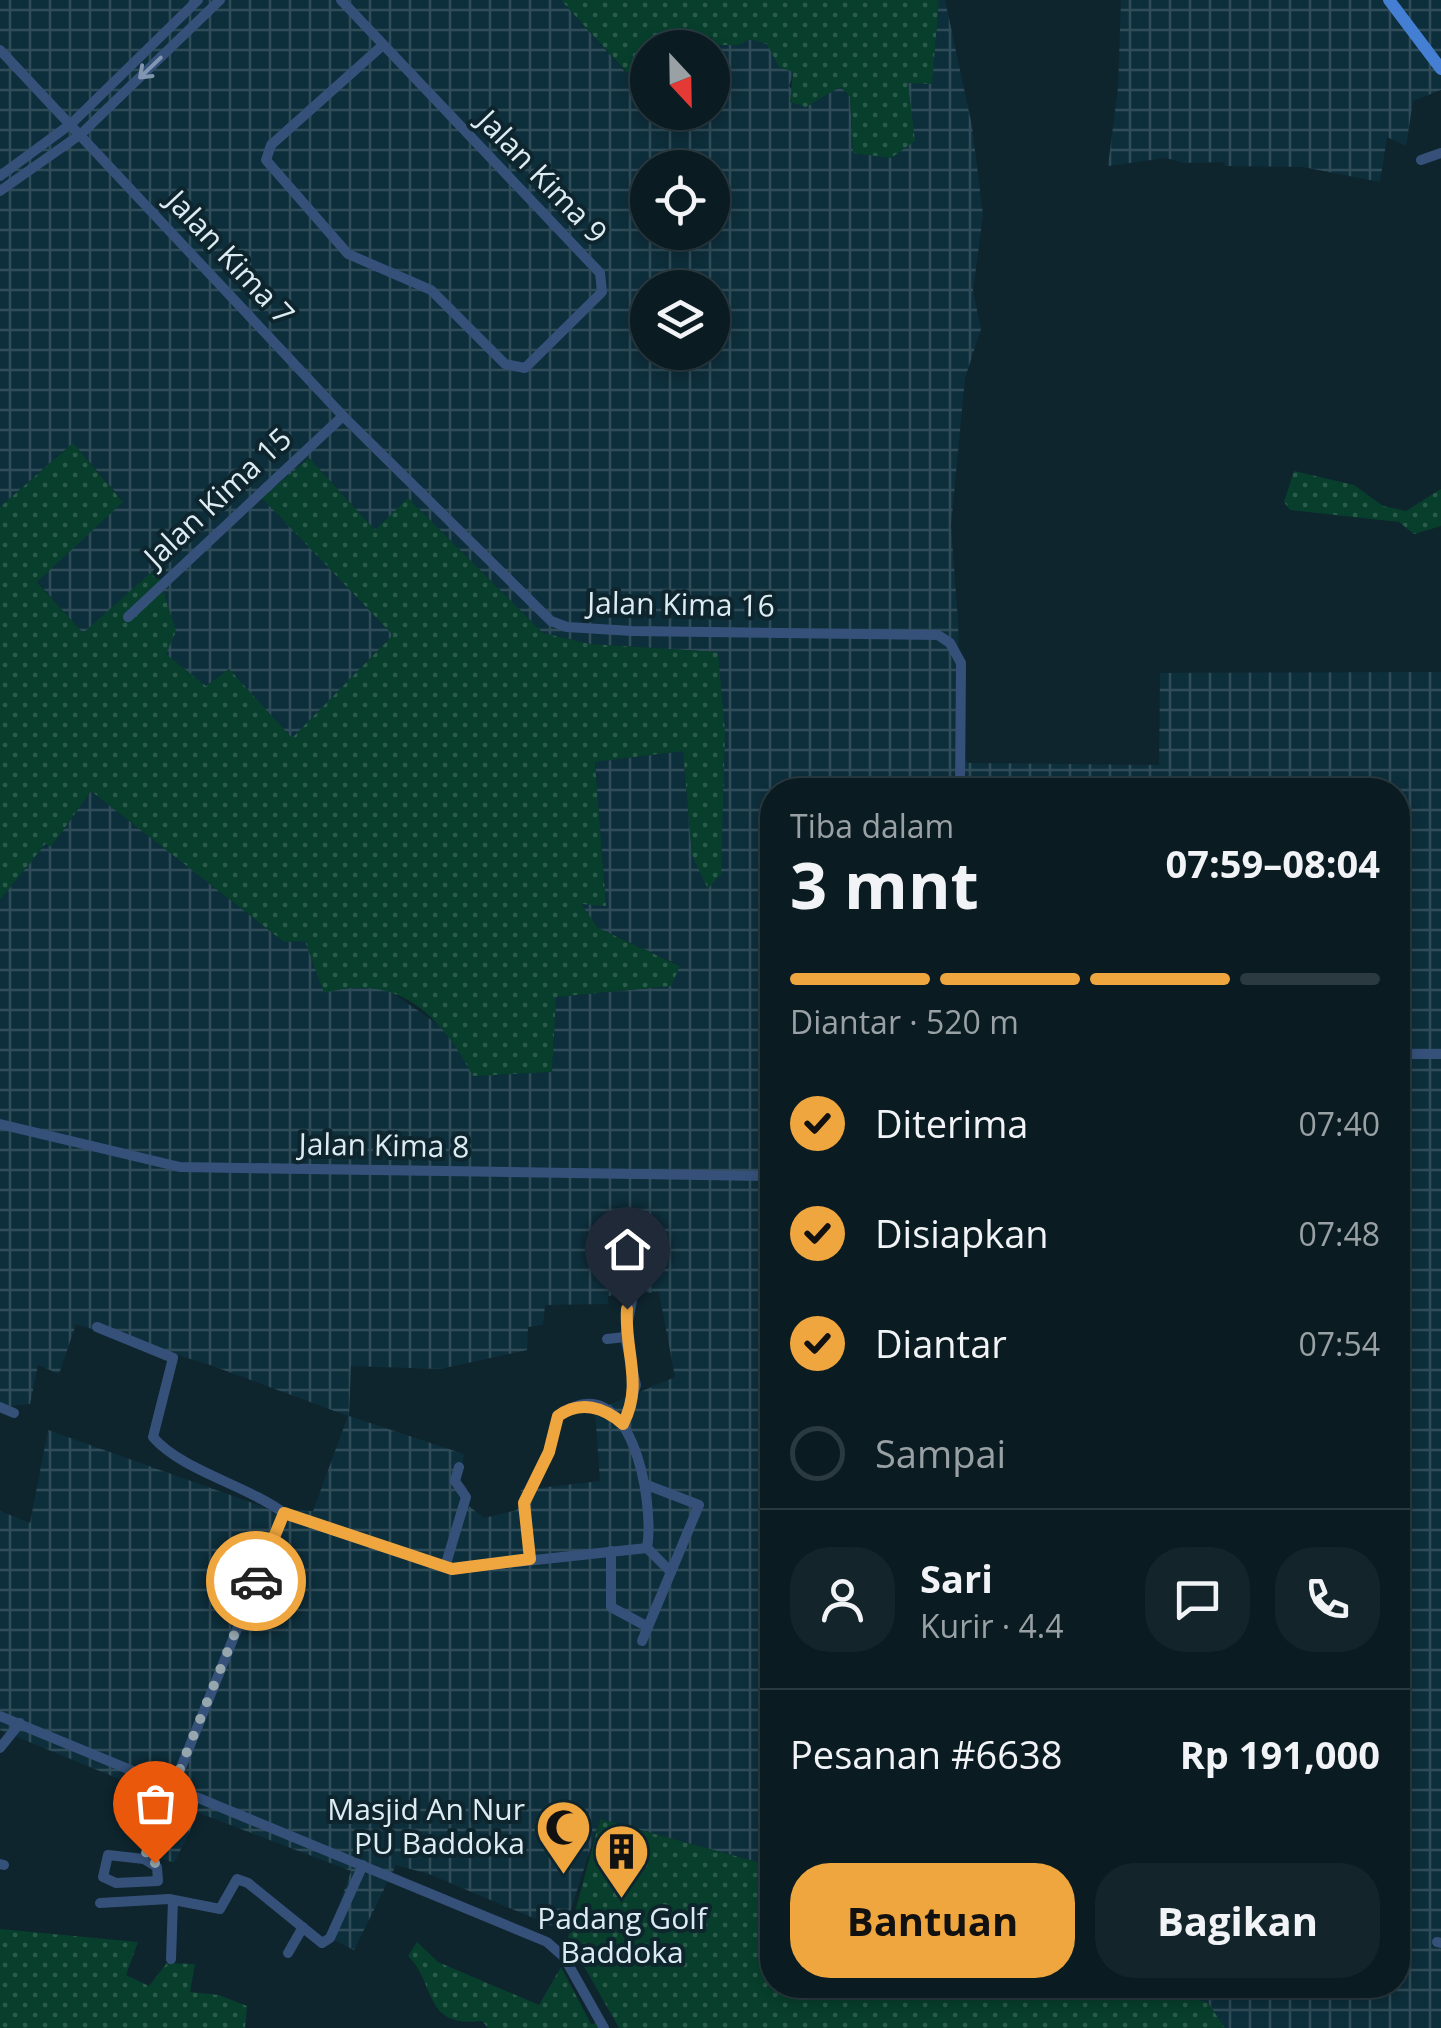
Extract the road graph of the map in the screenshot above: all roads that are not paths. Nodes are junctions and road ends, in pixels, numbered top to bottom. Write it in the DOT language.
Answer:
graph roads {
  1 [pos="198,0"];
  2 [pos="220,0"];
  3 [pos="342,0"];
  4 [pos="1389,0"];
  5 [pos="382,45"];
  6 [pos="0,50"];
  7 [pos="1441,69"];
  8 [pos="72,123"];
  9 [pos="81,134"];
  10 [pos="1441,153"];
  11 [pos="1421,160"];
  12 [pos="0,176"];
  13 [pos="0,191"];
  14 [pos="343,416"];
  15 [pos="128,617"];
  16 [pos="960,778"];
  17 [pos="1410,1054"];
  18 [pos="1441,1054"];
  19 [pos="0,1124"];
  20 [pos="760,1176"];
  21 [pos="632,1300"];
  22 [pos="97,1326"];
  23 [pos="625,1337"];
  24 [pos="606,1339"];
  25 [pos="0,1408"];
  26 [pos="14,1413"];
  27 [pos="623,1424"];
  28 [pos="459,1467"];
  29 [pos="647,1485"];
  30 [pos="284,1513"];
  31 [pos="648,1548"];
  32 [pos="611,1551"];
  33 [pos="530,1559"];
  34 [pos="444,1567"];
  35 [pos="671,1572"];
  36 [pos="648,1628"];
  37 [pos="642,1641"];
  38 [pos="0,1716"];
  39 [pos="20,1723"];
  40 [pos="0,1748"];
  41 [pos="174,1788"];
  42 [pos="144,1858"];
  43 [pos="363,1864"];
  44 [pos="173,1900"];
  45 [pos="100,1903"];
  46 [pos="303,1928"];
  47 [pos="288,1953"];
  48 [pos="171,1959"];
  49 [pos="604,2028"];
  1 -- 8 [label="street"];
  2 -- 9 [label="street, one-way"];
  3 -- 5 [label="street, Jalan Kima 9"];
  4 -- 7 [label="main road"];
  5 -- 5 [label="street, Jalan Kima 9"];
  6 -- 8 [label="street, Jalan Kima 7"];
  8 -- 9 [label="street, Jalan Kima 7"];
  8 -- 12 [label="street"];
  9 -- 13 [label="street"];
  9 -- 14 [label="street, Jalan Kima 7"];
  10 -- 11 [label="street"];
  14 -- 15 [label="street, Jalan Kima 15"];
  14 -- 16 [label="street, Jalan Kima 16"];
  17 -- 18 [label="street"];
  19 -- 20 [label="street, Jalan Kima 8"];
  21 -- 23 [label="street"];
  22 -- 30 [label="street"];
  23 -- 24 [label="street"];
  23 -- 27 [label="street"];
  25 -- 26 [label="street"];
  27 -- 29 [label="street"];
  27 -- 33 [label="street"];
  28 -- 34 [label="street"];
  29 -- 31 [label="street"];
  29 -- 35 [label="street"];
  30 -- 34 [label="street"];
  30 -- 41 [label="street"];
  31 -- 32 [label="street"];
  31 -- 35 [label="street"];
  32 -- 33 [label="street"];
  32 -- 36 [label="street"];
  33 -- 34 [label="street"];
  35 -- 36 [label="street"];
  36 -- 37 [label="street"];
  38 -- 39 [label="street"];
  39 -- 40 [label="street"];
  39 -- 41 [label="street"];
  41 -- 42 [label="street"];
  41 -- 43 [label="street"];
  42 -- 42 [label="street"];
  43 -- 46 [label="street"];
  43 -- 49 [label="street"];
  44 -- 45 [label="street"];
  44 -- 46 [label="street"];
  44 -- 48 [label="street"];
  46 -- 47 [label="street"];
}
